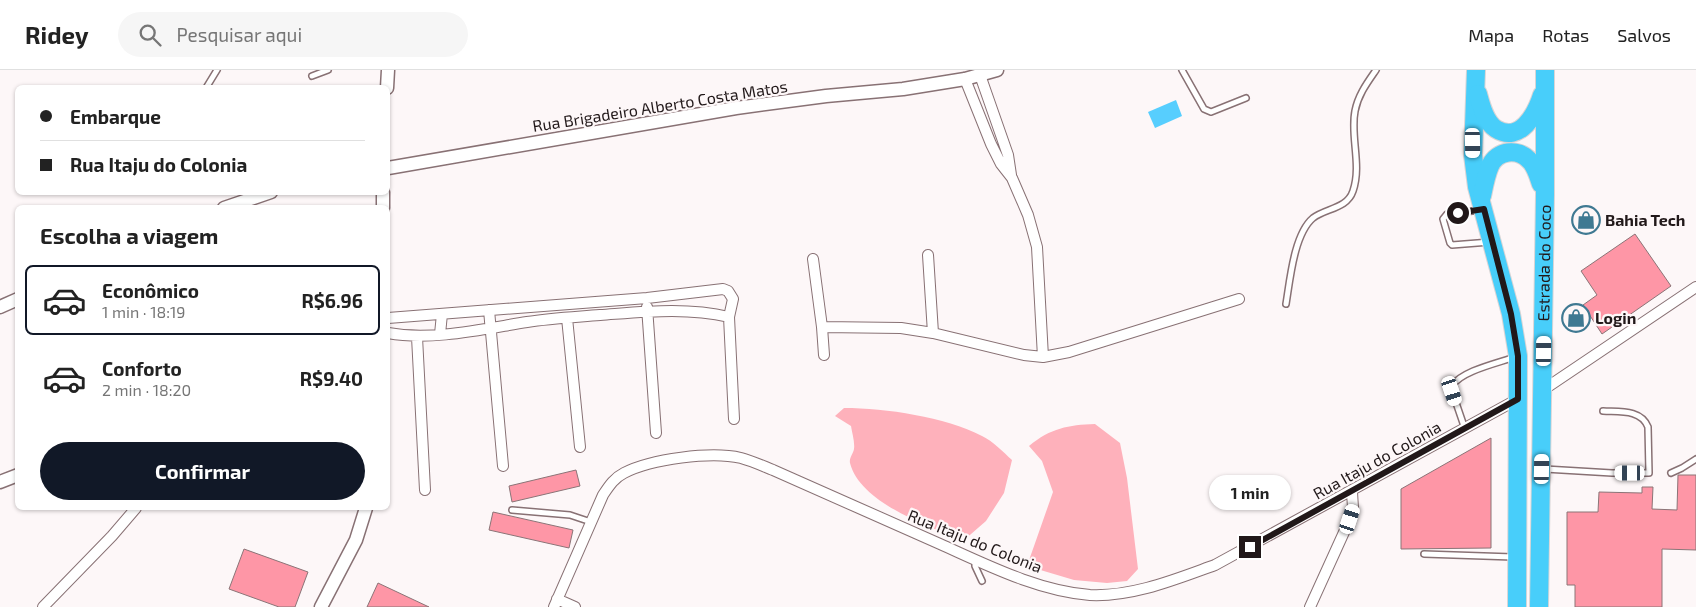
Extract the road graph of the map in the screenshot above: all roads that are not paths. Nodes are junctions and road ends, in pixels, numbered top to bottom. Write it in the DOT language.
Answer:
graph roads {
  1 [pos="218,70"];
  2 [pos="328,70"];
  3 [pos="388,70"];
  4 [pos="997,70"];
  5 [pos="1182,70"];
  6 [pos="1376,70"];
  7 [pos="1545,70"];
  8 [pos="980,75"];
  9 [pos="312,76"];
  10 [pos="1476,77"];
  11 [pos="965,79"];
  12 [pos="208,85"];
  13 [pos="387,85"];
  14 [pos="1544,88"];
  15 [pos="1246,98"];
  16 [pos="390,168"];
  17 [pos="1012,178"];
  18 [pos="1545,194"];
  19 [pos="262,195"];
  20 [pos="233,205"];
  21 [pos="1482,205"];
  22 [pos="1492,241"];
  23 [pos="928,256"];
  24 [pos="813,259"];
  25 [pos="1696,287"];
  26 [pos="648,298"];
  27 [pos="1239,299"];
  28 [pos="15,300"];
  29 [pos="1286,304"];
  30 [pos="0,307"];
  31 [pos="527,307"];
  32 [pos="490,310"];
  33 [pos="647,312"];
  34 [pos="442,314"];
  35 [pos="729,317"];
  36 [pos="390,318"];
  37 [pos="567,318"];
  38 [pos="530,322"];
  39 [pos="822,327"];
  40 [pos="490,329"];
  41 [pos="390,333"];
  42 [pos="933,333"];
  43 [pos="440,334"];
  44 [pos="417,336"];
  45 [pos="824,355"];
  46 [pos="1518,356"];
  47 [pos="1043,357"];
  48 [pos="1543,390"];
  49 [pos="1518,399"];
  50 [pos="1603,411"];
  51 [pos="734,419"];
  52 [pos="1465,429"];
  53 [pos="656,433"];
  54 [pos="580,448"];
  55 [pos="1696,459"];
  56 [pos="503,466"];
  57 [pos="1542,469"];
  58 [pos="1670,473"];
  59 [pos="15,475"];
  60 [pos="0,482"];
  61 [pos="425,490"];
  62 [pos="1352,492"];
  63 [pos="134,510"];
  64 [pos="365,510"];
  65 [pos="512,510"];
  66 [pos="591,522"];
  67 [pos="1424,554"];
  68 [pos="1517,557"];
  69 [pos="975,559"];
  70 [pos="982,581"];
  71 [pos="555,603"];
  72 [pos="43,607"];
  73 [pos="321,607"];
  74 [pos="575,607"];
  75 [pos="1310,607"];
  76 [pos="1517,607"];
  77 [pos="1539,607"];
  1 -- 12 [label="lane"];
  2 -- 9 [label="lane"];
  3 -- 13 [label="street"];
  4 -- 8 [label="street, Rua Brigadeiro Alberto Costa Matos"];
  5 -- 15 [label="lane"];
  6 -- 29 [label="lane"];
  7 -- 14 [label="highway, Estrada do Coco"];
  8 -- 11 [label="street, Rua Brigadeiro Alberto Costa Matos"];
  8 -- 17 [label="street"];
  10 -- 14 [label="highway"];
  10 -- 21 [label="highway, Estrada do Coco"];
  11 -- 16 [label="street, Rua Brigadeiro Alberto Costa Matos"];
  11 -- 17 [label="street"];
  14 -- 18 [label="highway, Estrada do Coco"];
  17 -- 47 [label="street"];
  18 -- 21 [label="highway"];
  18 -- 48 [label="highway, Estrada do Coco"];
  19 -- 20 [label="street"];
  21 -- 22 [label="highway, Estrada do Coco"];
  21 -- 22 [label="lane"];
  22 -- 46 [label="highway, Estrada do Coco"];
  23 -- 42 [label="street"];
  24 -- 39 [label="street"];
  25 -- 48 [label="street"];
  26 -- 31 [label="street"];
  26 -- 33 [label="street"];
  26 -- 35 [label="street"];
  27 -- 47 [label="street"];
  28 -- 30 [label="street"];
  31 -- 32 [label="street"];
  31 -- 38 [label="street"];
  32 -- 34 [label="street"];
  32 -- 40 [label="street"];
  33 -- 35 [label="street"];
  33 -- 37 [label="street"];
  33 -- 53 [label="street"];
  34 -- 36 [label="street"];
  34 -- 43 [label="street"];
  35 -- 51 [label="street"];
  37 -- 38 [label="street"];
  37 -- 54 [label="street"];
  38 -- 40 [label="street"];
  39 -- 42 [label="street"];
  39 -- 45 [label="street"];
  40 -- 43 [label="street"];
  40 -- 56 [label="street"];
  41 -- 44 [label="street"];
  42 -- 47 [label="street"];
  43 -- 44 [label="street"];
  44 -- 61 [label="street"];
  46 -- 49 [label="highway, Estrada do Coco"];
  46 -- 52 [label="lane"];
  48 -- 57 [label="highway, Estrada do Coco"];
  49 -- 52 [label="street, Rua Itaju do Colonia"];
  49 -- 68 [label="highway, Estrada do Coco"];
  50 -- 57 [label="lane"];
  52 -- 62 [label="street, Rua Itaju do Colonia"];
  55 -- 58 [label="lane"];
  57 -- 77 [label="highway, Estrada do Coco"];
  59 -- 60 [label="street"];
  62 -- 69 [label="street, Rua Itaju do Colonia"];
  62 -- 75 [label="street"];
  63 -- 72 [label="street"];
  64 -- 73 [label="street"];
  65 -- 66 [label="lane"];
  66 -- 69 [label="street, Rua Itaju do Colonia"];
  66 -- 71 [label="street, Rua Itaju do Colonia"];
  67 -- 68 [label="lane"];
  68 -- 76 [label="highway, Estrada do Coco"];
  69 -- 70 [label="lane"];
  71 -- 74 [label="street"];
}
